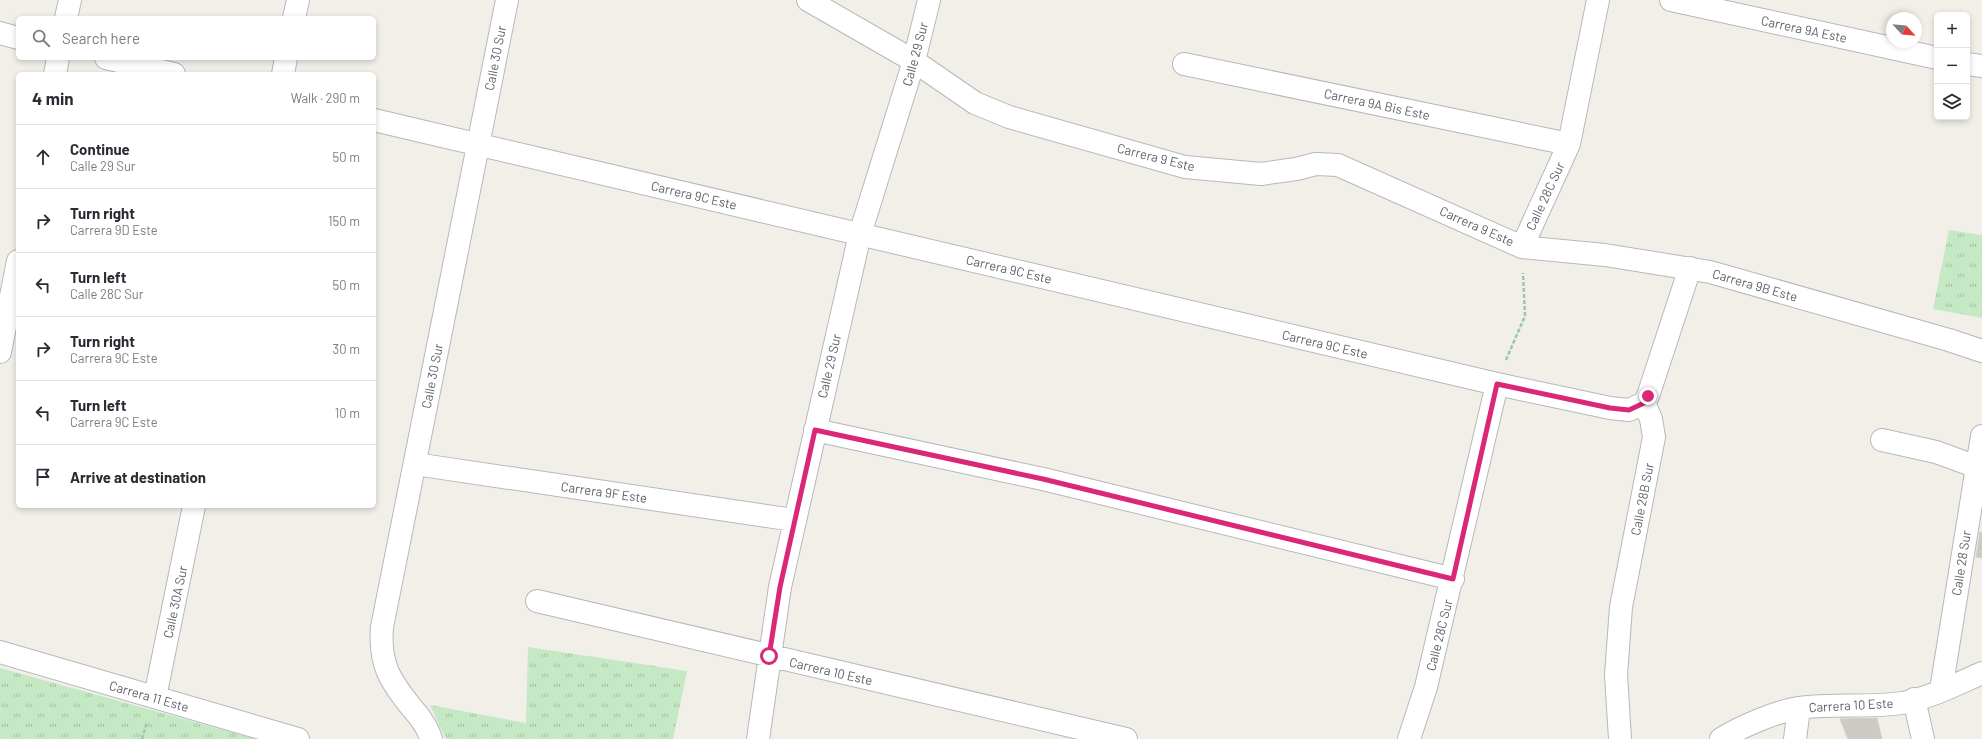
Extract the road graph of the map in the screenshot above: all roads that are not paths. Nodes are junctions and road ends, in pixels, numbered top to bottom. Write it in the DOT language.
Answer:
graph roads {
  1 [pos="70,0"];
  2 [pos="298,0"];
  3 [pos="507,0"];
  4 [pos="808,0"];
  5 [pos="929,0"];
  6 [pos="1598,0"];
  7 [pos="1671,0"];
  8 [pos="66,16"];
  9 [pos="294,16"];
  10 [pos="0,33"];
  11 [pos="16,37"];
  12 [pos="1934,57"];
  13 [pos="58,60"];
  14 [pos="114,60"];
  15 [pos="286,60"];
  16 [pos="914,61"];
  17 [pos="1184,64"];
  18 [pos="1970,64"];
  19 [pos="1982,66"];
  20 [pos="55,72"];
  21 [pos="166,72"];
  22 [pos="283,72"];
  23 [pos="376,120"];
  24 [pos="1570,144"];
  25 [pos="478,145"];
  26 [pos="860,234"];
  27 [pos="1522,247"];
  28 [pos="1690,268"];
  29 [pos="16,271"];
  30 [pos="1982,351"];
  31 [pos="0,352"];
  32 [pos="1497,384"];
  33 [pos="1644,403"];
  34 [pos="815,430"];
  35 [pos="1982,436"];
  36 [pos="1882,440"];
  37 [pos="1979,461"];
  38 [pos="415,464"];
  39 [pos="194,508"];
  40 [pos="794,520"];
  41 [pos="1453,579"];
  42 [pos="536,601"];
  43 [pos="0,652"];
  44 [pos="769,656"];
  45 [pos="1982,673"];
  46 [pos="1941,690"];
  47 [pos="155,698"];
  48 [pos="1914,699"];
  49 [pos="1799,708"];
  50 [pos="298,739"];
  51 [pos="432,739"];
  52 [pos="758,739"];
  53 [pos="1126,739"];
  54 [pos="1409,739"];
  55 [pos="1620,739"];
  56 [pos="1720,739"];
  57 [pos="1795,739"];
  58 [pos="1923,739"];
  1 -- 8 [label="street"];
  2 -- 9 [label="street"];
  3 -- 25 [label="street, Calle 30 Sur"];
  4 -- 16 [label="street, Carrera 9 Este"];
  5 -- 16 [label="street, Calle 29 Sur"];
  6 -- 24 [label="street, Calle 28C Sur"];
  7 -- 12 [label="street, Carrera 9A Este"];
  10 -- 11 [label="street"];
  13 -- 20 [label="street"];
  14 -- 21 [label="street"];
  15 -- 22 [label="street"];
  16 -- 26 [label="street, Calle 29 Sur"];
  16 -- 27 [label="street, Carrera 9 Este"];
  17 -- 24 [label="street, Carrera 9A Bis Este"];
  18 -- 19 [label="street"];
  23 -- 25 [label="street, Carrera 9C Este"];
  24 -- 27 [label="street, Calle 28C Sur"];
  25 -- 26 [label="street, Carrera 9C Este"];
  25 -- 38 [label="street, Calle 30 Sur"];
  26 -- 32 [label="street, Carrera 9C Este"];
  26 -- 34 [label="street, Calle 29 Sur"];
  27 -- 28 [label="street, Carrera 9B Este"];
  28 -- 30 [label="street, Carrera 9B Este"];
  28 -- 33 [label="street"];
  29 -- 31 [label="street"];
  32 -- 33 [label="street, Carrera 9C Este"];
  32 -- 41 [label="street, Calle 28C Sur"];
  33 -- 55 [label="street, Calle 28B Sur"];
  34 -- 40 [label="street, Calle 29 Sur"];
  34 -- 41 [label="street"];
  35 -- 37 [label="street, Calle 28 Sur"];
  36 -- 37 [label="street"];
  37 -- 46 [label="street, Calle 28 Sur"];
  38 -- 40 [label="street, Carrera 9F Este"];
  38 -- 51 [label="street, Calle 30 Sur"];
  39 -- 47 [label="street, Calle 30A Sur"];
  40 -- 44 [label="street, Calle 29 Sur"];
  41 -- 54 [label="street, Calle 28C Sur"];
  42 -- 44 [label="street, Carrera 10 Este"];
  43 -- 47 [label="street, Carrera 11 Este"];
  44 -- 52 [label="street, Calle 29 Sur"];
  44 -- 53 [label="street, Carrera 10 Este"];
  45 -- 46 [label="street, Carrera 10 Este"];
  46 -- 48 [label="street, Carrera 10 Este"];
  47 -- 50 [label="street, Carrera 11 Este"];
  48 -- 49 [label="street, Carrera 10 Este"];
  48 -- 58 [label="street"];
  49 -- 56 [label="street, Carrera 10 Este"];
  49 -- 57 [label="street"];
}
